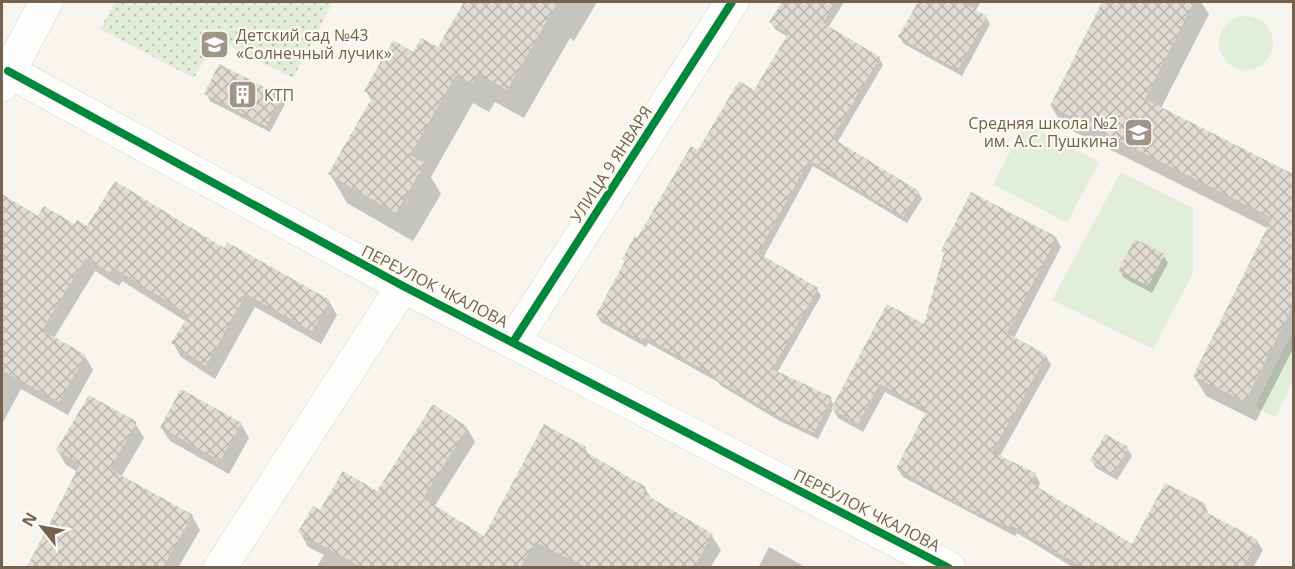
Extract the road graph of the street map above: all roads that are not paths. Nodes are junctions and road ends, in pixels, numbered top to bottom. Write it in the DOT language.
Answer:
graph roads {
  1 [pos="46,2"];
  2 [pos="732,2"];
  3 [pos="5,78"];
  4 [pos="403,286"];
  5 [pos="513,342"];
  6 [pos="220,567"];
  7 [pos="949,567"];
  1 -- 3 [label="street"];
  2 -- 5 [label="street, УЛИЦА 9 ЯНВАРЯ"];
  3 -- 4 [label="street, ПЕРЕУЛОК ЧКАЛОВА"];
  4 -- 5 [label="street, ПЕРЕУЛОК ЧКАЛОВА"];
  4 -- 6 [label="street"];
  5 -- 7 [label="street, ПЕРЕУЛОК ЧКАЛОВА"];
}
